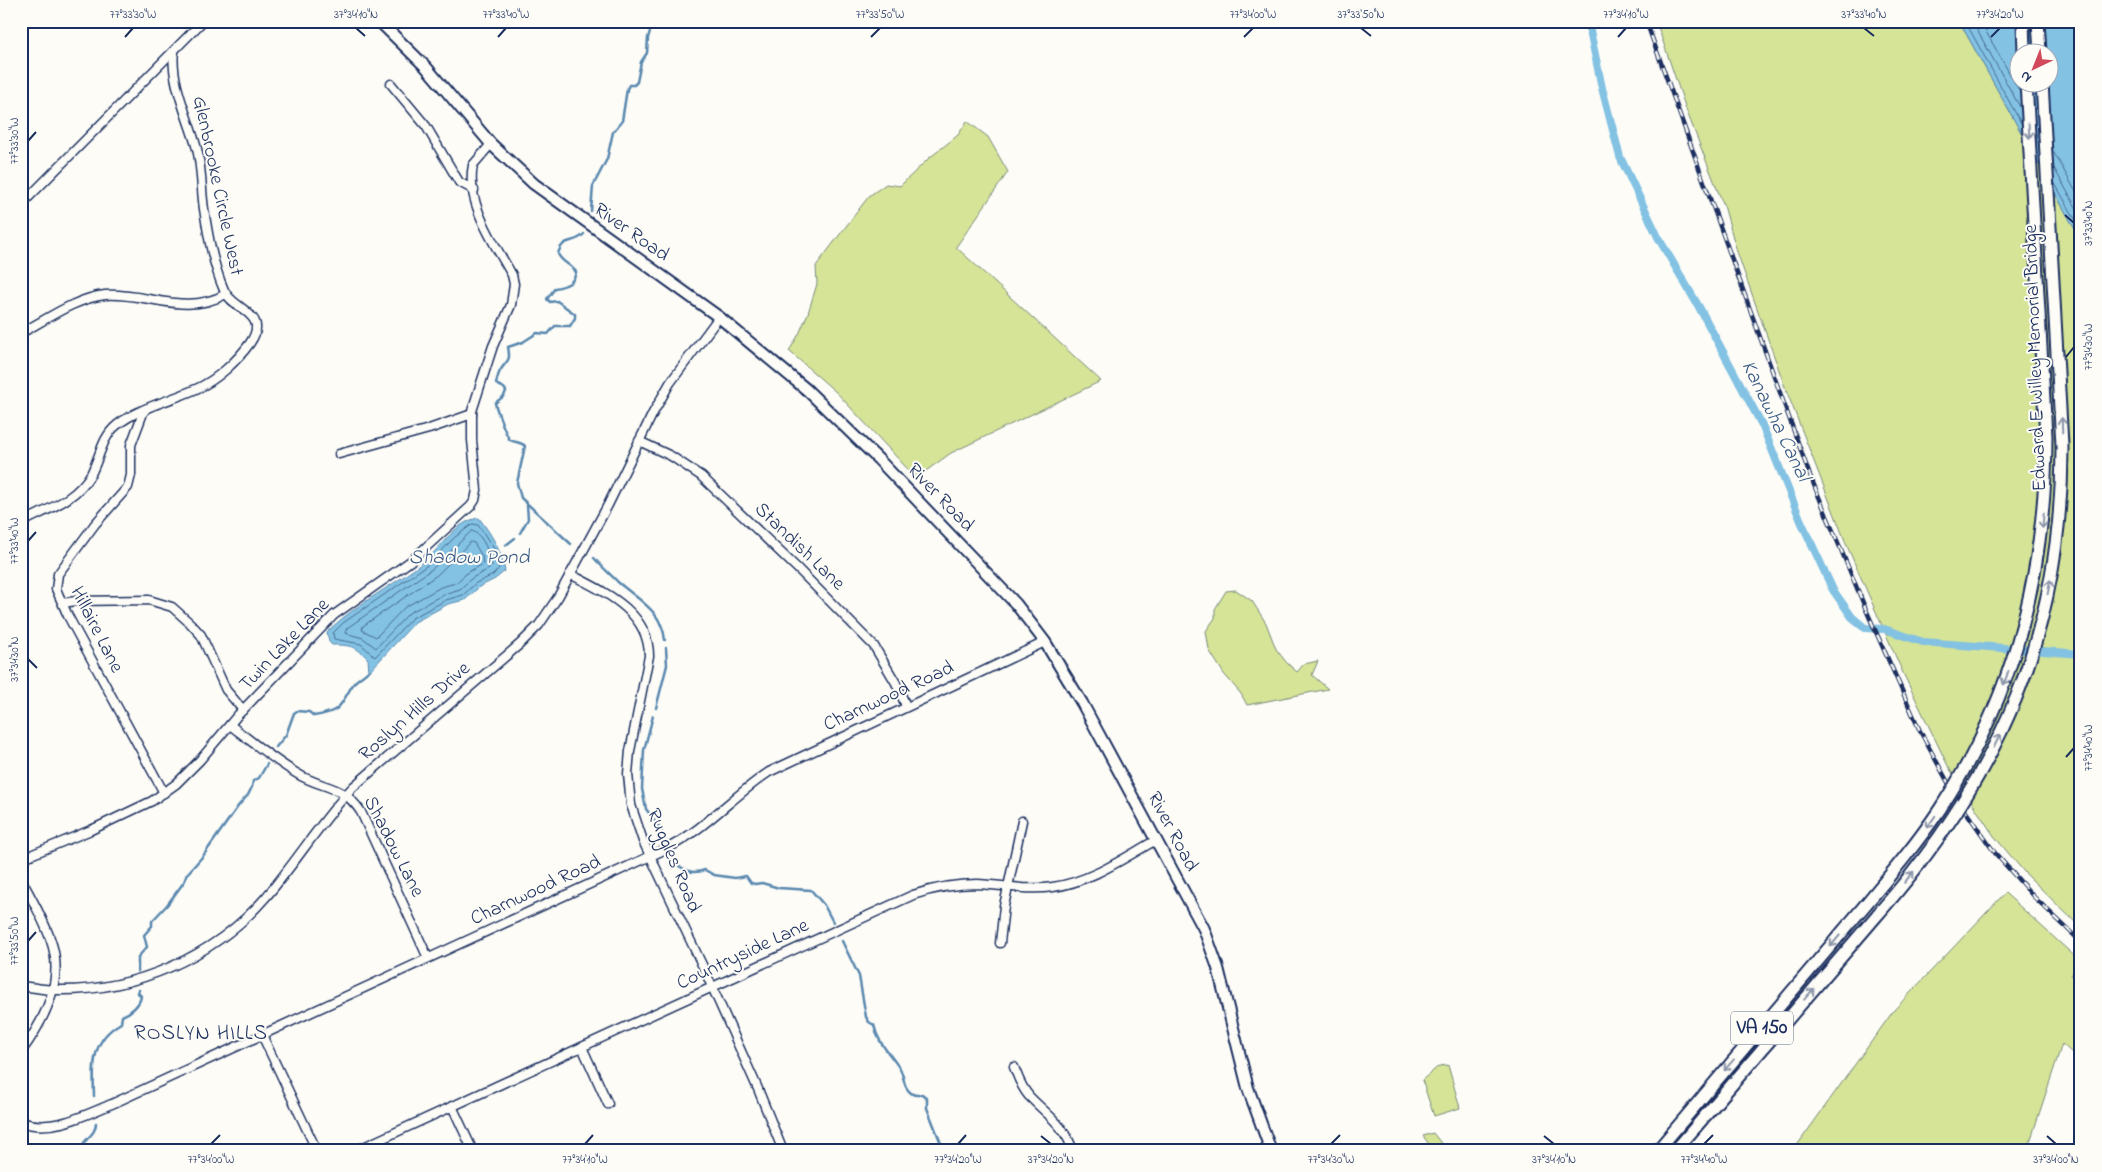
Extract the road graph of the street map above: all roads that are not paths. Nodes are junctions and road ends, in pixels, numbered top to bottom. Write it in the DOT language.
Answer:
graph roads {
  1 [pos="203,21"];
  2 [pos="380,21"];
  3 [pos="2023,21"];
  4 [pos="2038,21"];
  5 [pos="2024,42"];
  6 [pos="2039,42"];
  7 [pos="174,51"];
  8 [pos="391,84"];
  9 [pos="2027,92"];
  10 [pos="2043,92"];
  11 [pos="491,144"];
  12 [pos="474,190"];
  13 [pos="21,205"];
  14 [pos="226,294"];
  15 [pos="719,317"];
  16 [pos="21,333"];
  17 [pos="148,408"];
  18 [pos="472,414"];
  19 [pos="639,440"];
  20 [pos="340,454"];
  21 [pos="21,523"];
  22 [pos="570,574"];
  23 [pos="63,603"];
  24 [pos="1045,642"];
  25 [pos="906,706"];
  26 [pos="243,710"];
  27 [pos="230,725"];
  28 [pos="164,793"];
  29 [pos="346,794"];
  30 [pos="1022,821"];
  31 [pos="1156,840"];
  32 [pos="650,856"];
  33 [pos="21,859"];
  34 [pos="21,879"];
  35 [pos="1008,887"];
  36 [pos="1000,943"];
  37 [pos="428,958"];
  38 [pos="21,986"];
  39 [pos="712,987"];
  40 [pos="52,990"];
  41 [pos="262,1035"];
  42 [pos="582,1047"];
  43 [pos="21,1052"];
  44 [pos="1014,1068"];
  45 [pos="608,1104"];
  46 [pos="452,1106"];
  47 [pos="21,1122"];
  48 [pos="317,1151"];
  49 [pos="355,1151"];
  50 [pos="473,1151"];
  51 [pos="783,1151"];
  52 [pos="1073,1151"];
  53 [pos="1271,1151"];
  54 [pos="1657,1151"];
  55 [pos="1675,1151"];
  1 -- 7 [label="street"];
  2 -- 11 [label="main road, River Road"];
  3 -- 5 [label="highway"];
  4 -- 6 [label="highway"];
  7 -- 13 [label="street"];
  7 -- 14 [label="street, Glenbrooke Circle West"];
  8 -- 12 [label="street"];
  9 -- 54 [label="highway, Edward E Willey Memorial Bridge / VA 150, one-way, bridge"];
  55 -- 10 [label="highway, Edward E Willey Memorial Bridge / VA 150, one-way, bridge"];
  11 -- 12 [label="street, Twin Lake Lane"];
  11 -- 15 [label="main road, River Road"];
  12 -- 18 [label="street, Twin Lake Lane"];
  14 -- 16 [label="street"];
  14 -- 17 [label="street, Glenbrooke Circle West"];
  15 -- 19 [label="street, Roslyn Hills Drive"];
  15 -- 24 [label="main road, River Road"];
  17 -- 21 [label="street, Glenbrooke Circle West"];
  17 -- 23 [label="street, Hillaire Lane"];
  18 -- 20 [label="street"];
  18 -- 26 [label="street, Twin Lake Lane"];
  19 -- 22 [label="street, Roslyn Hills Drive"];
  19 -- 25 [label="street, Standish Lane"];
  22 -- 29 [label="street, Roslyn Hills Drive"];
  22 -- 32 [label="street, Ruggles Road"];
  23 -- 26 [label="street"];
  23 -- 28 [label="street, Hillaire Lane"];
  24 -- 25 [label="street, Charnwood Road"];
  24 -- 31 [label="main road, River Road"];
  25 -- 32 [label="street, Charnwood Road"];
  26 -- 27 [label="street, Twin Lake Lane"];
  27 -- 28 [label="street, Twin Lake Lane"];
  27 -- 29 [label="street, Shadow Lane"];
  28 -- 33 [label="street, Twin Lake Lane"];
  29 -- 37 [label="street, Shadow Lane"];
  29 -- 40 [label="street, Roslyn Hills Drive"];
  30 -- 35 [label="street"];
  31 -- 35 [label="street, Countryside Lane"];
  31 -- 53 [label="main road, River Road"];
  32 -- 37 [label="street, Charnwood Road"];
  32 -- 39 [label="street, Ruggles Road"];
  34 -- 40 [label="street"];
  35 -- 36 [label="street"];
  35 -- 39 [label="street, Countryside Lane"];
  37 -- 41 [label="street, Charnwood Road"];
  38 -- 40 [label="street, Roslyn Hills Drive"];
  39 -- 42 [label="street, Countryside Lane"];
  39 -- 51 [label="street, Ruggles Road"];
  40 -- 43 [label="street"];
  41 -- 47 [label="street, Charnwood Road"];
  41 -- 48 [label="street"];
  42 -- 45 [label="street"];
  42 -- 46 [label="street, Countryside Lane"];
  44 -- 52 [label="street"];
  46 -- 49 [label="street, Countryside Lane"];
  46 -- 50 [label="street"];
}
